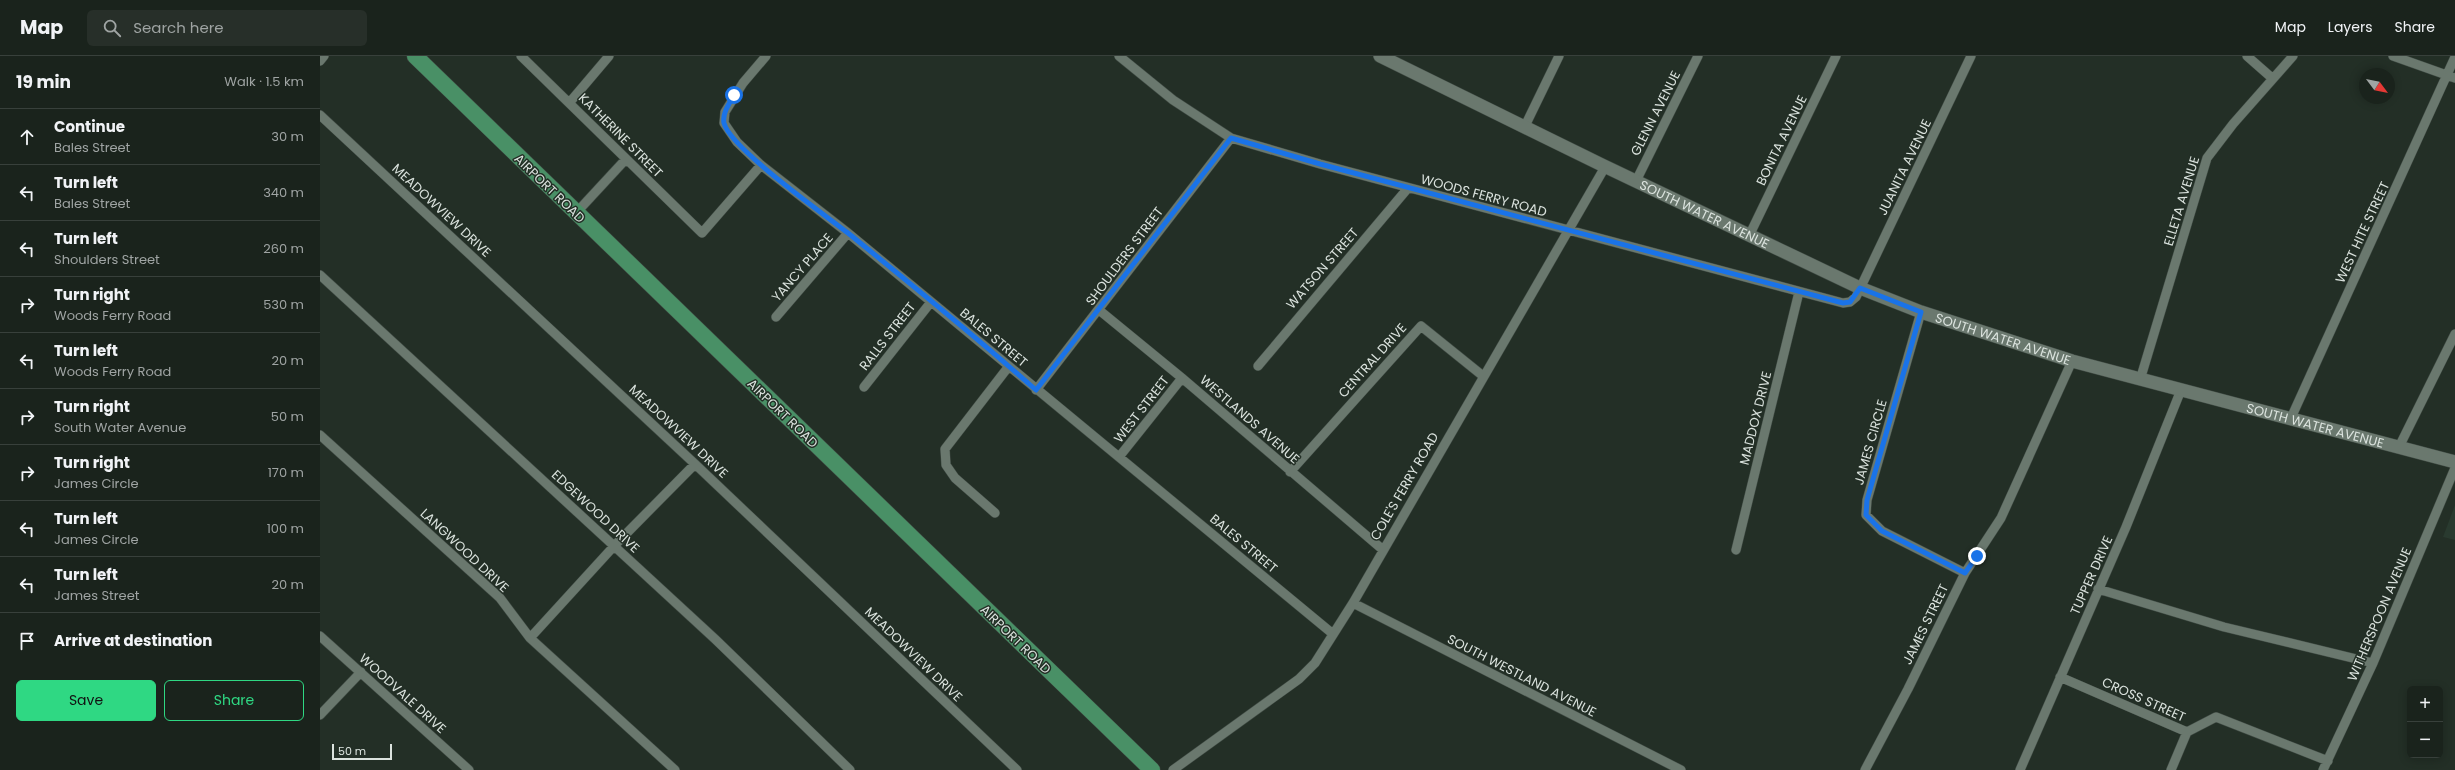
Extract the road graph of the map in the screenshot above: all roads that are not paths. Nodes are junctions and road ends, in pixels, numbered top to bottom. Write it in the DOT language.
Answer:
graph roads {
  1 [pos="324,56"];
  2 [pos="415,56"];
  3 [pos="521,56"];
  4 [pos="609,56"];
  5 [pos="766,56"];
  6 [pos="1119,56"];
  7 [pos="1380,56"];
  8 [pos="1559,56"];
  9 [pos="1698,56"];
  10 [pos="1836,56"];
  11 [pos="1971,56"];
  12 [pos="2246,56"];
  13 [pos="2293,56"];
  14 [pos="2393,56"];
  15 [pos="2455,56"];
  16 [pos="320,61"];
  17 [pos="2451,77"];
  18 [pos="2272,78"];
  19 [pos="570,102"];
  20 [pos="320,115"];
  21 [pos="1525,126"];
  22 [pos="1231,138"];
  23 [pos="626,159"];
  24 [pos="761,165"];
  25 [pos="1605,167"];
  26 [pos="1636,181"];
  27 [pos="1408,188"];
  28 [pos="576,213"];
  29 [pos="1566,231"];
  30 [pos="848,234"];
  31 [pos="1750,236"];
  32 [pos="320,275"];
  33 [pos="1860,288"];
  34 [pos="1799,292"];
  35 [pos="931,302"];
  36 [pos="1099,310"];
  37 [pos="1921,312"];
  38 [pos="776,317"];
  39 [pos="2455,334"];
  40 [pos="2072,361"];
  41 [pos="1009,366"];
  42 [pos="1258,366"];
  43 [pos="1483,376"];
  44 [pos="1182,378"];
  45 [pos="2140,380"];
  46 [pos="864,387"];
  47 [pos="1036,390"];
  48 [pos="2181,390"];
  49 [pos="2291,418"];
  50 [pos="320,435"];
  51 [pos="2399,447"];
  52 [pos="1119,457"];
  53 [pos="2455,462"];
  54 [pos="694,464"];
  55 [pos="2455,468"];
  56 [pos="1290,472"];
  57 [pos="995,513"];
  58 [pos="615,545"];
  59 [pos="1382,549"];
  60 [pos="1736,550"];
  61 [pos="1965,573"];
  62 [pos="2098,590"];
  63 [pos="1353,603"];
  64 [pos="1333,634"];
  65 [pos="320,636"];
  66 [pos="530,638"];
  67 [pos="2373,664"];
  68 [pos="361,672"];
  69 [pos="2060,677"];
  70 [pos="320,715"];
  71 [pos="2187,732"];
  72 [pos="2328,761"];
  73 [pos="469,770"];
  74 [pos="675,770"];
  75 [pos="850,770"];
  76 [pos="1017,770"];
  77 [pos="1152,770"];
  78 [pos="1173,770"];
  79 [pos="1681,770"];
  80 [pos="1865,770"];
  81 [pos="2020,770"];
  82 [pos="2171,770"];
  83 [pos="2323,770"];
  1 -- 16 [label="street"];
  2 -- 28 [label="highway, AIRPORT ROAD"];
  3 -- 19 [label="street, KATHERINE STREET"];
  4 -- 19 [label="street"];
  5 -- 24 [label="street, BALES STREET"];
  6 -- 22 [label="street, WOODS FERRY ROAD"];
  7 -- 21 [label="main road, SOUTH WATER AVENUE"];
  8 -- 21 [label="street"];
  9 -- 26 [label="street, GLENN AVENUE"];
  10 -- 31 [label="street, BONITA AVENUE"];
  11 -- 33 [label="street, JUANITA AVENUE"];
  12 -- 18 [label="street"];
  13 -- 18 [label="street, ELLETA AVENUE"];
  14 -- 17 [label="street"];
  15 -- 17 [label="street, WEST HITE STREET"];
  17 -- 49 [label="street, WEST HITE STREET"];
  18 -- 45 [label="street, ELLETA AVENUE"];
  19 -- 23 [label="street, KATHERINE STREET"];
  20 -- 54 [label="street, MEADOWVIEW DRIVE"];
  21 -- 25 [label="main road, SOUTH WATER AVENUE"];
  22 -- 27 [label="street, WOODS FERRY ROAD"];
  22 -- 36 [label="street, SHOULDERS STREET"];
  23 -- 24 [label="street, KATHERINE STREET"];
  23 -- 28 [label="street"];
  24 -- 30 [label="street, BALES STREET"];
  25 -- 26 [label="main road, SOUTH WATER AVENUE"];
  25 -- 29 [label="street, COLE'S FERRY ROAD"];
  26 -- 31 [label="main road, SOUTH WATER AVENUE"];
  27 -- 29 [label="street, WOODS FERRY ROAD"];
  27 -- 42 [label="street, WATSON STREET"];
  28 -- 77 [label="highway, AIRPORT ROAD"];
  29 -- 34 [label="street, WOODS FERRY ROAD"];
  29 -- 43 [label="street, COLE'S FERRY ROAD"];
  30 -- 35 [label="street, BALES STREET"];
  30 -- 38 [label="street, YANCY PLACE"];
  31 -- 33 [label="main road, SOUTH WATER AVENUE"];
  32 -- 58 [label="street, EDGEWOOD DRIVE"];
  33 -- 34 [label="street, WOODS FERRY ROAD"];
  33 -- 37 [label="main road, SOUTH WATER AVENUE"];
  34 -- 60 [label="street, MADDOX DRIVE"];
  35 -- 41 [label="street, BALES STREET"];
  35 -- 46 [label="street, RALLS STREET"];
  36 -- 44 [label="street, WESTLANDS AVENUE"];
  36 -- 47 [label="street, SHOULDERS STREET"];
  37 -- 40 [label="main road, SOUTH WATER AVENUE"];
  37 -- 61 [label="street, JAMES CIRCLE"];
  39 -- 51 [label="street"];
  40 -- 45 [label="main road, SOUTH WATER AVENUE"];
  40 -- 61 [label="street, JAMES STREET"];
  41 -- 47 [label="street, BALES STREET"];
  41 -- 57 [label="street"];
  43 -- 56 [label="street, CENTRAL DRIVE"];
  43 -- 59 [label="street, COLE'S FERRY ROAD"];
  44 -- 52 [label="street, WEST STREET"];
  44 -- 56 [label="street, WESTLANDS AVENUE"];
  45 -- 48 [label="main road, SOUTH WATER AVENUE"];
  47 -- 52 [label="street, BALES STREET"];
  48 -- 49 [label="main road, SOUTH WATER AVENUE"];
  48 -- 62 [label="street, TUPPER DRIVE"];
  49 -- 51 [label="main road, SOUTH WATER AVENUE"];
  50 -- 66 [label="street, LANGWOOD DRIVE"];
  51 -- 53 [label="main road, SOUTH WATER AVENUE"];
  52 -- 64 [label="street, BALES STREET"];
  54 -- 58 [label="street"];
  54 -- 76 [label="street, MEADOWVIEW DRIVE"];
  55 -- 67 [label="street, WITHERSPOON AVENUE"];
  56 -- 59 [label="street, WESTLANDS AVENUE"];
  58 -- 66 [label="street"];
  58 -- 75 [label="street, EDGEWOOD DRIVE"];
  59 -- 63 [label="street, COLE'S FERRY ROAD"];
  61 -- 80 [label="street, JAMES STREET"];
  62 -- 67 [label="street"];
  62 -- 69 [label="street, TUPPER DRIVE"];
  63 -- 64 [label="street, COLE'S FERRY ROAD"];
  63 -- 79 [label="street, SOUTH WESTLAND AVENUE"];
  64 -- 78 [label="street, COLE'S FERRY ROAD"];
  65 -- 68 [label="street, WOODVALE DRIVE"];
  66 -- 74 [label="street, LANGWOOD DRIVE"];
  67 -- 72 [label="street, WITHERSPOON AVENUE"];
  68 -- 70 [label="street"];
  68 -- 73 [label="street, WOODVALE DRIVE"];
  69 -- 71 [label="street, CROSS STREET"];
  69 -- 81 [label="street, TUPPER DRIVE"];
  71 -- 72 [label="street, CROSS STREET"];
  71 -- 82 [label="street"];
  72 -- 83 [label="street, WITHERSPOON AVENUE"];
}
